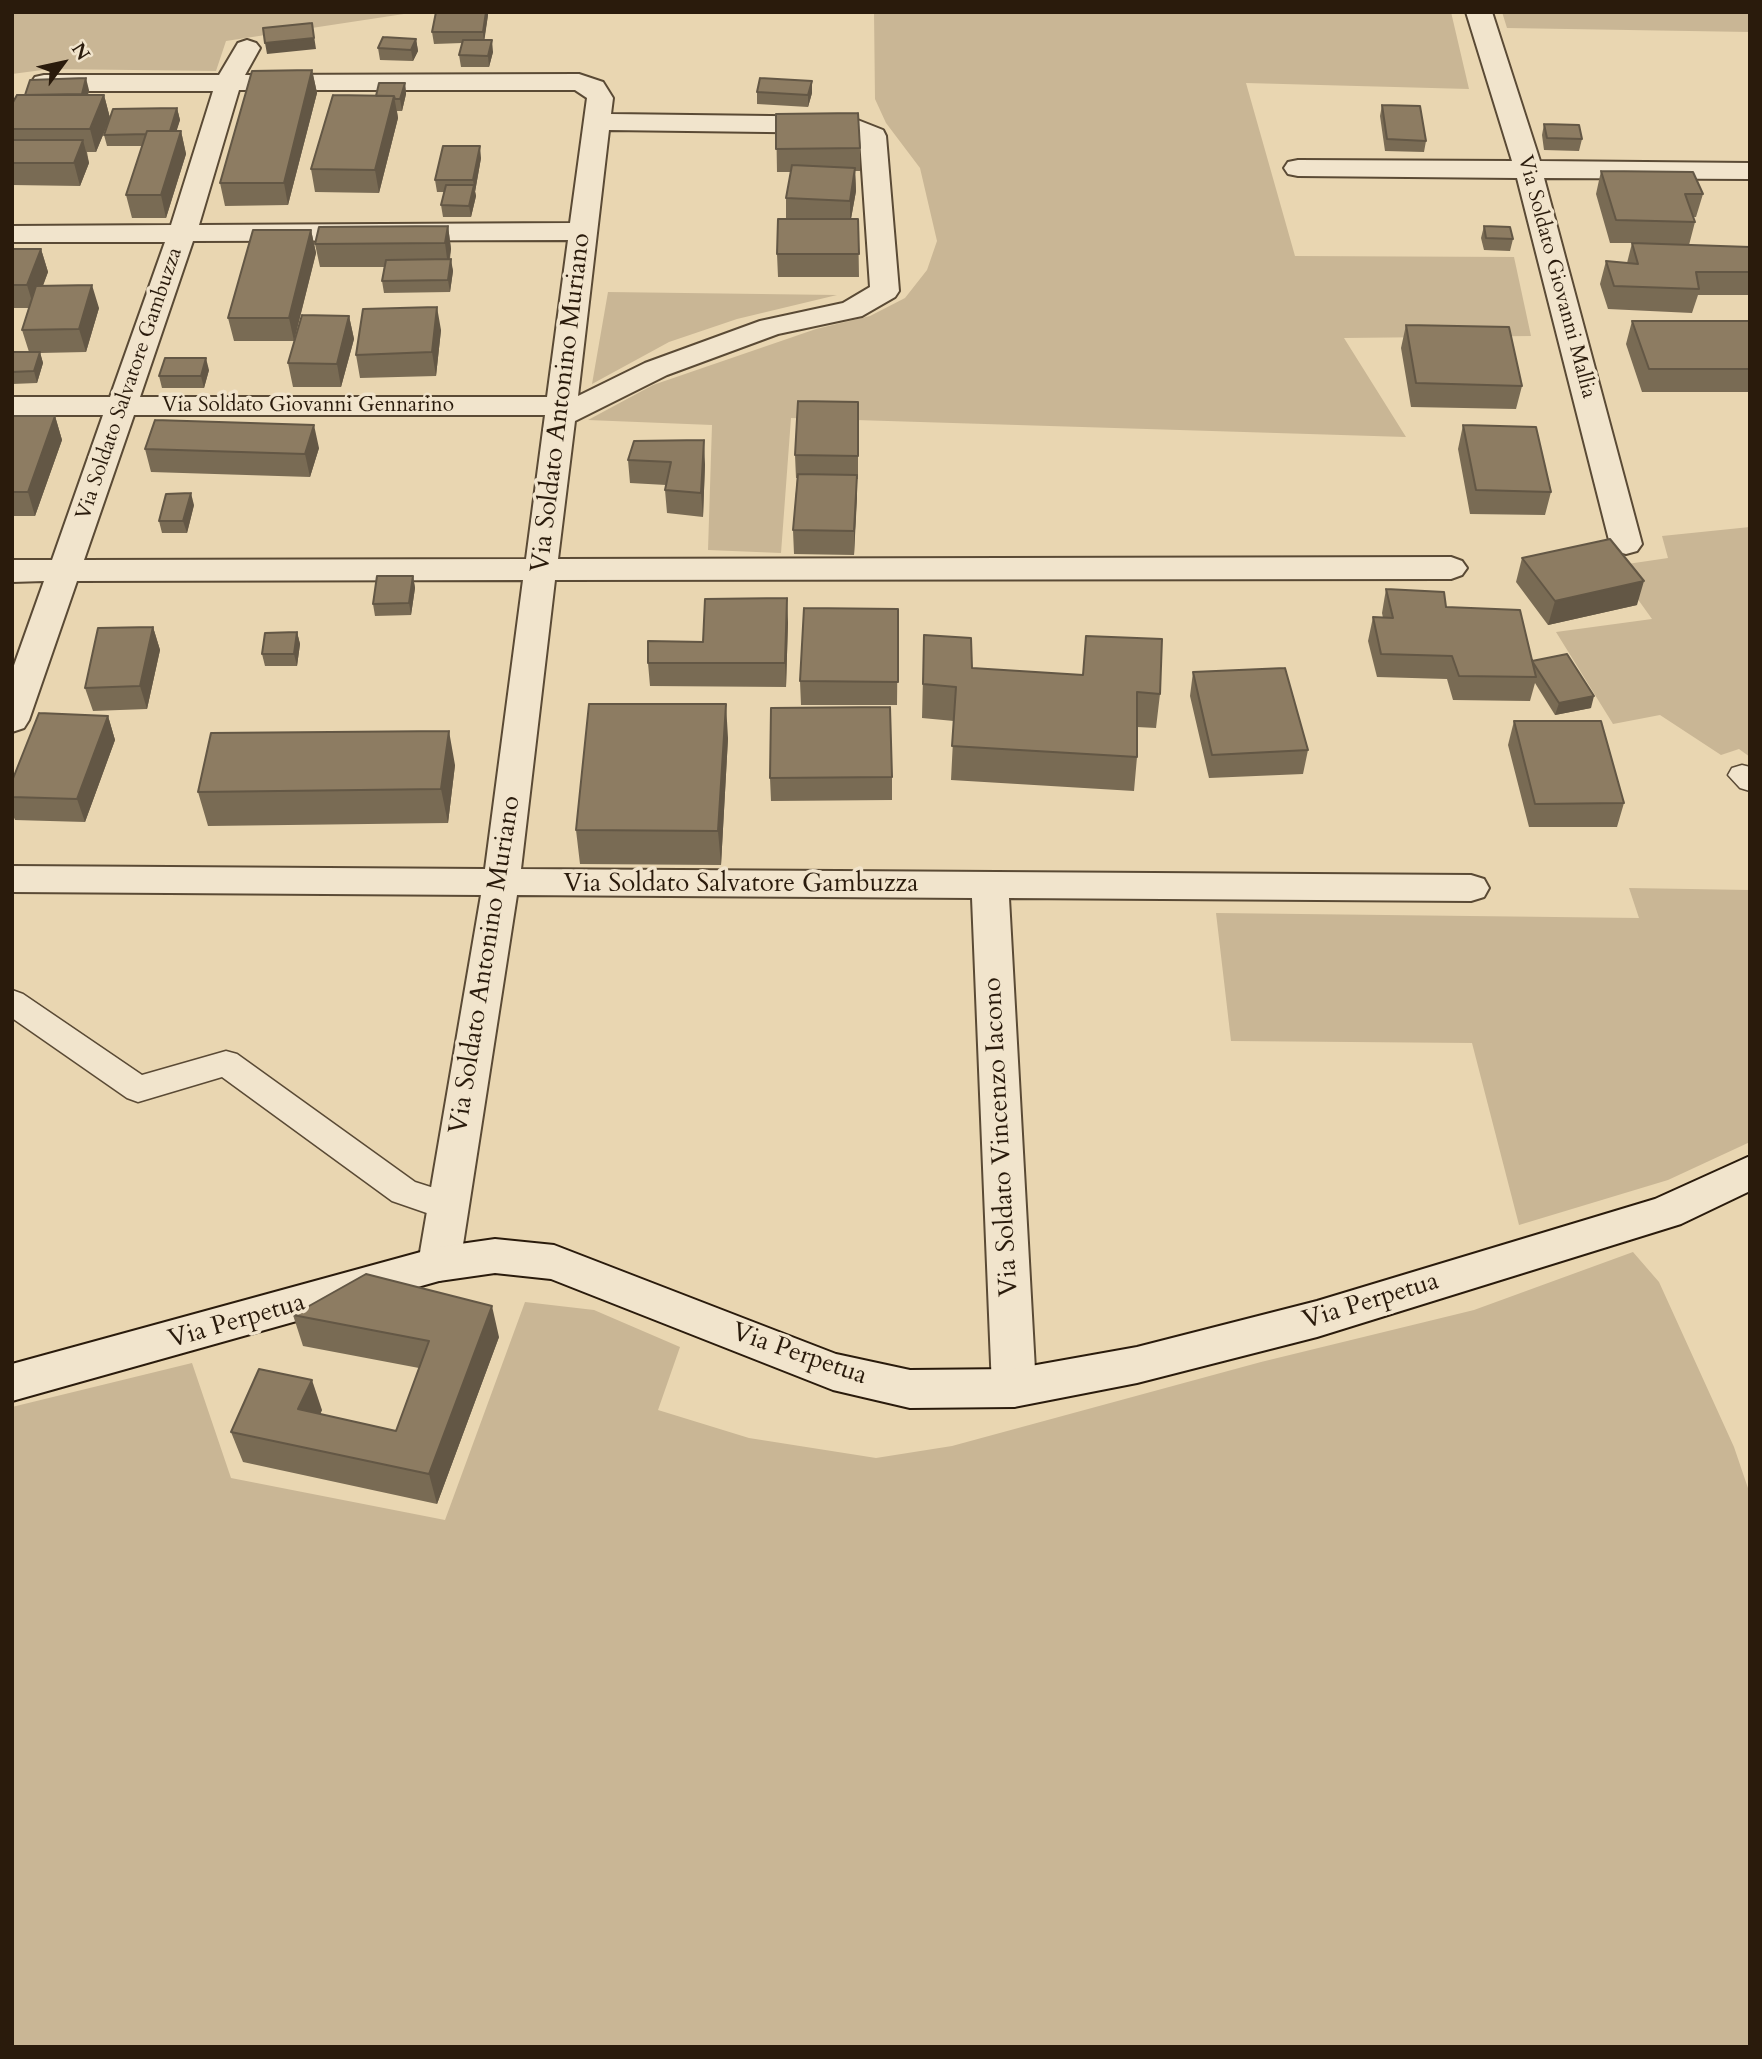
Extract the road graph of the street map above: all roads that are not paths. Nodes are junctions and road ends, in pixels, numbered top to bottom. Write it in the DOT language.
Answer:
graph roads {
  1 [pos="1479,12"];
  2 [pos="247,48"];
  3 [pos="229,81"];
  4 [pos="44,83"];
  5 [pos="599,122"];
  6 [pos="1297,168"];
  7 [pos="1528,168"];
  8 [pos="1750,171"];
  9 [pos="583,231"];
  10 [pos="182,233"];
  11 [pos="12,234"];
  12 [pos="12,405"];
  13 [pos="122,406"];
  14 [pos="561,411"];
  15 [pos="1626,544"];
  16 [pos="1451,568"];
  17 [pos="542,570"];
  18 [pos="12,571"];
  19 [pos="66,571"];
  20 [pos="12,720"];
  21 [pos="12,879"];
  22 [pos="501,883"];
  23 [pos="990,886"];
  24 [pos="1471,888"];
  25 [pos="12,1002"];
  26 [pos="1750,1172"];
  27 [pos="447,1206"];
  28 [pos="439,1264"];
  29 [pos="12,1383"];
  30 [pos="1014,1388"];
  1 -- 7 [label="street, Via Soldato Giovanni Mallia"];
  2 -- 3 [label="street, Via Soldato Salvatore Gambuzza"];
  3 -- 4 [label="street, Via Soldato Antonino Muriano"];
  3 -- 5 [label="street, Via Soldato Antonino Muriano"];
  3 -- 10 [label="street, Via Soldato Salvatore Gambuzza"];
  5 -- 9 [label="street, Via Soldato Antonino Muriano"];
  5 -- 14 [label="street"];
  6 -- 7 [label="street"];
  7 -- 8 [label="street"];
  7 -- 15 [label="street, Via Soldato Giovanni Mallia"];
  9 -- 10 [label="street"];
  9 -- 14 [label="street, Via Soldato Antonino Muriano"];
  10 -- 11 [label="street"];
  10 -- 13 [label="street, Via Soldato Salvatore Gambuzza"];
  12 -- 13 [label="street, Via Soldato Giovanni Gennarino"];
  13 -- 14 [label="street, Via Soldato Giovanni Gennarino"];
  13 -- 19 [label="street, Via Soldato Salvatore Gambuzza"];
  14 -- 17 [label="street, Via Soldato Antonino Muriano"];
  16 -- 17 [label="street"];
  17 -- 19 [label="street"];
  17 -- 22 [label="street, Via Soldato Antonino Muriano"];
  18 -- 19 [label="street"];
  19 -- 20 [label="street, Via Soldato Salvatore Gambuzza"];
  21 -- 22 [label="street, Via Soldato Salvatore Gambuzza"];
  22 -- 23 [label="street, Via Soldato Salvatore Gambuzza"];
  22 -- 27 [label="street, Via Soldato Antonino Muriano"];
  23 -- 24 [label="street, Via Soldato Salvatore Gambuzza"];
  23 -- 30 [label="street, Via Soldato Vincenzo Iacono"];
  25 -- 27 [label="lane"];
  26 -- 30 [label="street, Via Perpetua"];
  27 -- 28 [label="street, Via Soldato Antonino Muriano"];
  28 -- 29 [label="street, Via Perpetua"];
  28 -- 30 [label="street, Via Perpetua"];
}
